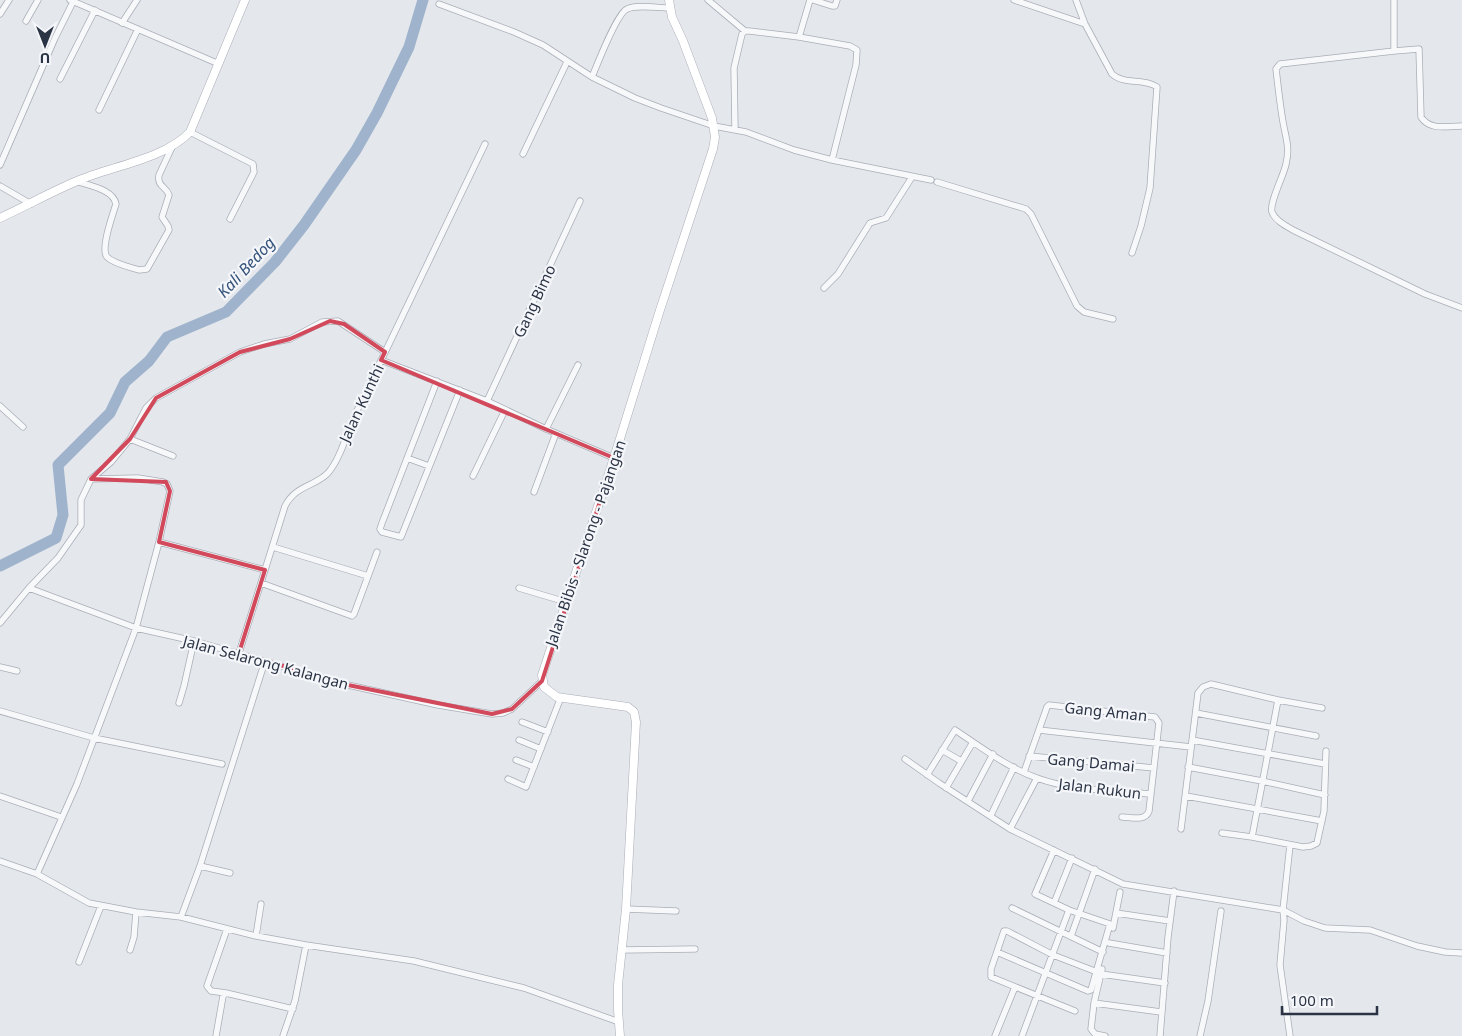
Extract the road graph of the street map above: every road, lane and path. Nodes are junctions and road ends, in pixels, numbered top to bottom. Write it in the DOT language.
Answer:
graph roads {
  1 [pos="9,0"];
  2 [pos="38,0"];
  3 [pos="137,0"];
  4 [pos="245,0"];
  5 [pos="708,0"];
  6 [pos="811,0"];
  7 [pos="837,0"];
  8 [pos="1014,0"];
  9 [pos="1076,0"];
  10 [pos="1394,0"];
  11 [pos="71,1"];
  12 [pos="439,4"];
  13 [pos="669,4"];
  14 [pos="95,10"];
  15 [pos="0,14"];
  16 [pos="26,21"];
  17 [pos="122,22"];
  18 [pos="1085,24"];
  19 [pos="138,29"];
  20 [pos="745,31"];
  21 [pos="799,37"];
  22 [pos="1394,51"];
  23 [pos="567,62"];
  24 [pos="218,64"];
  25 [pos="592,77"];
  26 [pos="60,79"];
  27 [pos="99,110"];
  28 [pos="714,126"];
  29 [pos="1462,126"];
  30 [pos="735,129"];
  31 [pos="190,132"];
  32 [pos="485,144"];
  33 [pos="173,145"];
  34 [pos="523,154"];
  35 [pos="832,160"];
  36 [pos="0,165"];
  37 [pos="912,176"];
  38 [pos="76,181"];
  39 [pos="0,186"];
  40 [pos="580,201"];
  41 [pos="31,204"];
  42 [pos="0,218"];
  43 [pos="230,219"];
  44 [pos="1132,253"];
  45 [pos="824,288"];
  46 [pos="1462,308"];
  47 [pos="1113,319"];
  48 [pos="385,352"];
  49 [pos="381,360"];
  50 [pos="578,365"];
  51 [pos="437,381"];
  52 [pos="460,390"];
  53 [pos="487,401"];
  54 [pos="0,406"];
  55 [pos="505,410"];
  56 [pos="23,427"];
  57 [pos="546,429"];
  58 [pos="556,434"];
  59 [pos="130,439"];
  60 [pos="173,456"];
  61 [pos="407,458"];
  62 [pos="614,458"];
  63 [pos="429,466"];
  64 [pos="473,476"];
  65 [pos="91,479"];
  66 [pos="534,492"];
  67 [pos="159,542"];
  68 [pos="273,547"];
  69 [pos="377,552"];
  70 [pos="265,570"];
  71 [pos="368,576"];
  72 [pos="260,583"];
  73 [pos="29,588"];
  74 [pos="519,588"];
  75 [pos="566,602"];
  76 [pos="0,623"];
  77 [pos="136,628"];
  78 [pos="194,641"];
  79 [pos="238,654"];
  80 [pos="265,661"];
  81 [pos="0,667"];
  82 [pos="17,671"];
  83 [pos="542,681"];
  84 [pos="561,697"];
  85 [pos="1278,700"];
  86 [pos="179,703"];
  87 [pos="1322,708"];
  88 [pos="0,710"];
  89 [pos="1196,713"];
  90 [pos="522,722"];
  91 [pos="1273,728"];
  92 [pos="1039,730"];
  93 [pos="548,732"];
  94 [pos="1316,736"];
  95 [pos="94,738"];
  96 [pos="519,740"];
  97 [pos="973,742"];
  98 [pos="1157,742"];
  99 [pos="1191,743"];
  100 [pos="541,749"];
  101 [pos="942,750"];
  102 [pos="1326,751"];
  103 [pos="993,754"];
  104 [pos="1268,754"];
  105 [pos="1029,756"];
  106 [pos="516,760"];
  107 [pos="906,760"];
  108 [pos="962,761"];
  109 [pos="222,764"];
  110 [pos="1325,764"];
  111 [pos="534,767"];
  112 [pos="1014,767"];
  113 [pos="1188,767"];
  114 [pos="1154,768"];
  115 [pos="1024,772"];
  116 [pos="927,775"];
  117 [pos="1037,778"];
  118 [pos="508,779"];
  119 [pos="1262,781"];
  120 [pos="946,788"];
  121 [pos="1150,794"];
  122 [pos="1325,795"];
  123 [pos="0,796"];
  124 [pos="1186,796"];
  125 [pos="968,801"];
  126 [pos="1257,808"];
  127 [pos="990,815"];
  128 [pos="1122,816"];
  129 [pos="61,817"];
  130 [pos="1322,821"];
  131 [pos="1010,829"];
  132 [pos="1181,829"];
  133 [pos="1222,833"];
  134 [pos="1252,837"];
  135 [pos="1290,845"];
  136 [pos="1054,850"];
  137 [pos="1072,858"];
  138 [pos="0,861"];
  139 [pos="200,866"];
  140 [pos="1095,869"];
  141 [pos="230,873"];
  142 [pos="37,874"];
  143 [pos="1174,891"];
  144 [pos="1120,892"];
  145 [pos="1054,903"];
  146 [pos="261,904"];
  147 [pos="101,906"];
  148 [pos="1012,908"];
  149 [pos="626,909"];
  150 [pos="1069,910"];
  151 [pos="1283,910"];
  152 [pos="676,911"];
  153 [pos="1221,911"];
  154 [pos="136,912"];
  155 [pos="1079,913"];
  156 [pos="1116,913"];
  157 [pos="181,917"];
  158 [pos="1170,920"];
  159 [pos="227,929"];
  160 [pos="1061,932"];
  161 [pos="256,936"];
  162 [pos="1071,936"];
  163 [pos="1109,943"];
  164 [pos="306,945"];
  165 [pos="695,949"];
  166 [pos="130,950"];
  167 [pos="621,950"];
  168 [pos="997,952"];
  169 [pos="1103,952"];
  170 [pos="1167,953"];
  171 [pos="1462,953"];
  172 [pos="1053,954"];
  173 [pos="79,962"];
  174 [pos="1046,973"];
  175 [pos="1099,973"];
  176 [pos="1165,983"];
  177 [pos="1015,987"];
  178 [pos="226,993"];
  179 [pos="1037,996"];
  180 [pos="1094,1002"];
  181 [pos="293,1008"];
  182 [pos="1075,1011"];
  183 [pos="1162,1012"];
  184 [pos="619,1022"];
  185 [pos="216,1036"];
  186 [pos="283,1036"];
  187 [pos="620,1036"];
  188 [pos="995,1036"];
  189 [pos="1022,1036"];
  190 [pos="1101,1036"];
  191 [pos="1105,1036"];
  192 [pos="1160,1036"];
  193 [pos="1200,1036"];
  194 [pos="1290,1036"];
  1 -- 15 [label="street"];
  2 -- 16 [label="street"];
  3 -- 17 [label="street"];
  4 -- 24 [label="main road"];
  5 -- 20 [label="street"];
  6 -- 7 [label="street"];
  6 -- 21 [label="street"];
  8 -- 18 [label="street"];
  9 -- 18 [label="street"];
  10 -- 22 [label="street"];
  11 -- 14 [label="street"];
  11 -- 36 [label="street"];
  12 -- 23 [label="street"];
  13 -- 25 [label="street"];
  13 -- 28 [label="main road, Jalan Bibis - Slarong - Pajangan"];
  14 -- 17 [label="street"];
  14 -- 26 [label="street"];
  17 -- 19 [label="street"];
  18 -- 44 [label="street"];
  19 -- 24 [label="street"];
  19 -- 27 [label="street"];
  20 -- 21 [label="street"];
  20 -- 30 [label="street"];
  21 -- 35 [label="street"];
  22 -- 29 [label="street"];
  22 -- 46 [label="street"];
  23 -- 25 [label="street"];
  23 -- 34 [label="street"];
  24 -- 31 [label="main road"];
  25 -- 28 [label="street"];
  28 -- 30 [label="street"];
  28 -- 62 [label="main road, Jalan Bibis - Slarong - Pajangan"];
  30 -- 35 [label="street"];
  31 -- 33 [label="main road"];
  31 -- 43 [label="street"];
  32 -- 48 [label="street, Jalan Kunthi"];
  33 -- 38 [label="main road"];
  33 -- 38 [label="street"];
  35 -- 37 [label="street"];
  37 -- 45 [label="street"];
  37 -- 47 [label="street"];
  38 -- 41 [label="main road"];
  39 -- 41 [label="street"];
  40 -- 53 [label="street, Gang Bimo"];
  41 -- 42 [label="main road"];
  48 -- 49 [label="street, Jalan Kunthi"];
  48 -- 59 [label="street"];
  49 -- 51 [label="street"];
  49 -- 68 [label="street, Jalan Kunthi"];
  50 -- 57 [label="street"];
  51 -- 52 [label="street"];
  51 -- 61 [label="street"];
  52 -- 53 [label="street"];
  52 -- 63 [label="street"];
  53 -- 55 [label="street"];
  54 -- 56 [label="street"];
  55 -- 57 [label="street"];
  55 -- 64 [label="street"];
  57 -- 58 [label="street"];
  58 -- 62 [label="street"];
  58 -- 66 [label="street"];
  59 -- 60 [label="street"];
  59 -- 65 [label="street"];
  61 -- 63 [label="street"];
  61 -- 63 [label="street"];
  62 -- 75 [label="main road, Jalan Bibis - Slarong - Pajangan"];
  65 -- 67 [label="street"];
  65 -- 73 [label="street"];
  67 -- 70 [label="street"];
  67 -- 77 [label="street"];
  68 -- 70 [label="street, Jalan Kunthi"];
  68 -- 71 [label="street"];
  69 -- 71 [label="street"];
  70 -- 72 [label="street, Jalan Kunthi"];
  71 -- 72 [label="street"];
  72 -- 79 [label="street, Jalan Kunthi"];
  73 -- 76 [label="street"];
  73 -- 77 [label="street, Jalan Selarong Kalangan"];
  74 -- 75 [label="street"];
  75 -- 83 [label="main road, Jalan Bibis - Slarong - Pajangan"];
  77 -- 78 [label="street, Jalan Selarong Kalangan"];
  77 -- 95 [label="street"];
  78 -- 79 [label="street, Jalan Selarong Kalangan"];
  78 -- 86 [label="street"];
  79 -- 80 [label="street, Jalan Selarong Kalangan"];
  80 -- 83 [label="street, Jalan Selarong Kalangan"];
  80 -- 139 [label="street"];
  81 -- 82 [label="street"];
  83 -- 84 [label="main road"];
  84 -- 93 [label="street"];
  84 -- 149 [label="main road"];
  85 -- 87 [label="street"];
  85 -- 89 [label="street"];
  85 -- 91 [label="street"];
  88 -- 95 [label="street"];
  89 -- 91 [label="street"];
  89 -- 99 [label="street"];
  90 -- 93 [label="street"];
  91 -- 94 [label="street"];
  91 -- 104 [label="street"];
  92 -- 98 [label="street"];
  92 -- 98 [label="street, Gang Aman"];
  92 -- 105 [label="street"];
  93 -- 100 [label="street"];
  95 -- 109 [label="street"];
  95 -- 129 [label="street"];
  96 -- 100 [label="street"];
  97 -- 101 [label="street, Jalan Rukun"];
  97 -- 103 [label="street, Jalan Rukun"];
  97 -- 108 [label="street"];
  98 -- 99 [label="street"];
  98 -- 114 [label="street"];
  99 -- 104 [label="street"];
  99 -- 113 [label="street"];
  100 -- 111 [label="street"];
  101 -- 108 [label="street"];
  101 -- 116 [label="street"];
  102 -- 110 [label="street"];
  103 -- 112 [label="street, Jalan Rukun"];
  103 -- 125 [label="street"];
  104 -- 110 [label="street"];
  104 -- 119 [label="street"];
  105 -- 114 [label="street, Gang Damai"];
  105 -- 115 [label="street"];
  106 -- 111 [label="street"];
  107 -- 116 [label="street"];
  108 -- 120 [label="street"];
  110 -- 122 [label="street"];
  111 -- 118 [label="street"];
  112 -- 115 [label="street, Jalan Rukun"];
  112 -- 127 [label="street"];
  113 -- 119 [label="street"];
  113 -- 124 [label="street"];
  114 -- 121 [label="street"];
  115 -- 117 [label="street, Jalan Rukun"];
  116 -- 120 [label="street"];
  117 -- 121 [label="street, Jalan Rukun"];
  117 -- 131 [label="street"];
  119 -- 122 [label="street"];
  119 -- 126 [label="street"];
  120 -- 125 [label="street"];
  121 -- 128 [label="street"];
  122 -- 130 [label="street"];
  123 -- 129 [label="street"];
  124 -- 126 [label="street"];
  124 -- 132 [label="street"];
  125 -- 127 [label="street"];
  126 -- 130 [label="street"];
  126 -- 134 [label="street"];
  127 -- 131 [label="street"];
  129 -- 142 [label="street"];
  130 -- 135 [label="street"];
  131 -- 136 [label="street"];
  133 -- 134 [label="street"];
  134 -- 135 [label="street"];
  135 -- 151 [label="street"];
  136 -- 137 [label="street"];
  136 -- 145 [label="street"];
  137 -- 140 [label="street"];
  137 -- 145 [label="street"];
  138 -- 142 [label="street"];
  139 -- 141 [label="street"];
  139 -- 157 [label="street"];
  140 -- 143 [label="street"];
  140 -- 155 [label="street"];
  142 -- 147 [label="street"];
  143 -- 151 [label="street"];
  143 -- 158 [label="street"];
  144 -- 156 [label="street"];
  145 -- 150 [label="street"];
  146 -- 161 [label="street"];
  147 -- 154 [label="street"];
  147 -- 173 [label="street"];
  148 -- 160 [label="street"];
  149 -- 152 [label="street"];
  149 -- 167 [label="main road"];
  150 -- 155 [label="street"];
  150 -- 160 [label="street"];
  151 -- 171 [label="street"];
  151 -- 194 [label="street"];
  153 -- 193 [label="street"];
  154 -- 157 [label="street"];
  154 -- 166 [label="street"];
  155 -- 162 [label="street"];
  155 -- 169 [label="street"];
  156 -- 158 [label="street"];
  156 -- 163 [label="street"];
  157 -- 159 [label="street"];
  158 -- 170 [label="street"];
  159 -- 161 [label="street"];
  159 -- 178 [label="street"];
  160 -- 162 [label="street"];
  160 -- 172 [label="street"];
  161 -- 164 [label="street"];
  162 -- 169 [label="street"];
  163 -- 170 [label="street"];
  163 -- 175 [label="street"];
  164 -- 181 [label="street"];
  164 -- 184 [label="street"];
  165 -- 167 [label="street"];
  167 -- 184 [label="main road"];
  168 -- 172 [label="street"];
  168 -- 174 [label="street"];
  168 -- 177 [label="street"];
  169 -- 175 [label="street"];
  170 -- 176 [label="street"];
  172 -- 174 [label="street"];
  172 -- 175 [label="street"];
  174 -- 175 [label="street"];
  174 -- 179 [label="street"];
  175 -- 176 [label="street"];
  175 -- 180 [label="street"];
  176 -- 183 [label="street"];
  177 -- 179 [label="street"];
  177 -- 188 [label="street"];
  178 -- 181 [label="street"];
  178 -- 185 [label="street"];
  179 -- 182 [label="street"];
  179 -- 189 [label="street"];
  180 -- 183 [label="street"];
  180 -- 190 [label="street"];
  181 -- 186 [label="street"];
  183 -- 192 [label="street"];
  184 -- 187 [label="main road"];
  190 -- 191 [label="street"];
}
